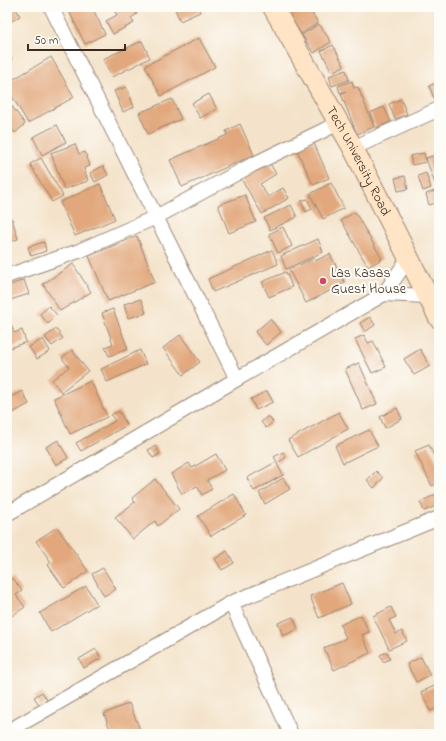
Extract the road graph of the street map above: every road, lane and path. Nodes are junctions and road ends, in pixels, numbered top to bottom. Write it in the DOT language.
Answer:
graph roads {
  1 [pos="51,7"];
  2 [pos="273,7"];
  3 [pos="439,109"];
  4 [pos="338,123"];
  5 [pos="353,148"];
  6 [pos="156,217"];
  7 [pos="408,259"];
  8 [pos="7,276"];
  9 [pos="384,294"];
  10 [pos="427,296"];
  11 [pos="439,318"];
  12 [pos="237,379"];
  13 [pos="7,514"];
  14 [pos="439,518"];
  15 [pos="231,603"];
  16 [pos="7,732"];
  17 [pos="292,734"];
  1 -- 6 [label="street"];
  2 -- 4 [label="street, Tech University Road"];
  3 -- 5 [label="street"];
  4 -- 5 [label="street, Tech University Road"];
  4 -- 6 [label="street"];
  5 -- 7 [label="street, Tech University Road"];
  6 -- 8 [label="street"];
  6 -- 12 [label="street"];
  7 -- 9 [label="street"];
  7 -- 10 [label="street, Tech University Road"];
  9 -- 10 [label="street"];
  9 -- 12 [label="street"];
  10 -- 11 [label="street, Tech University Road"];
  12 -- 13 [label="street"];
  14 -- 15 [label="street"];
  15 -- 16 [label="street"];
  15 -- 17 [label="street"];
}
